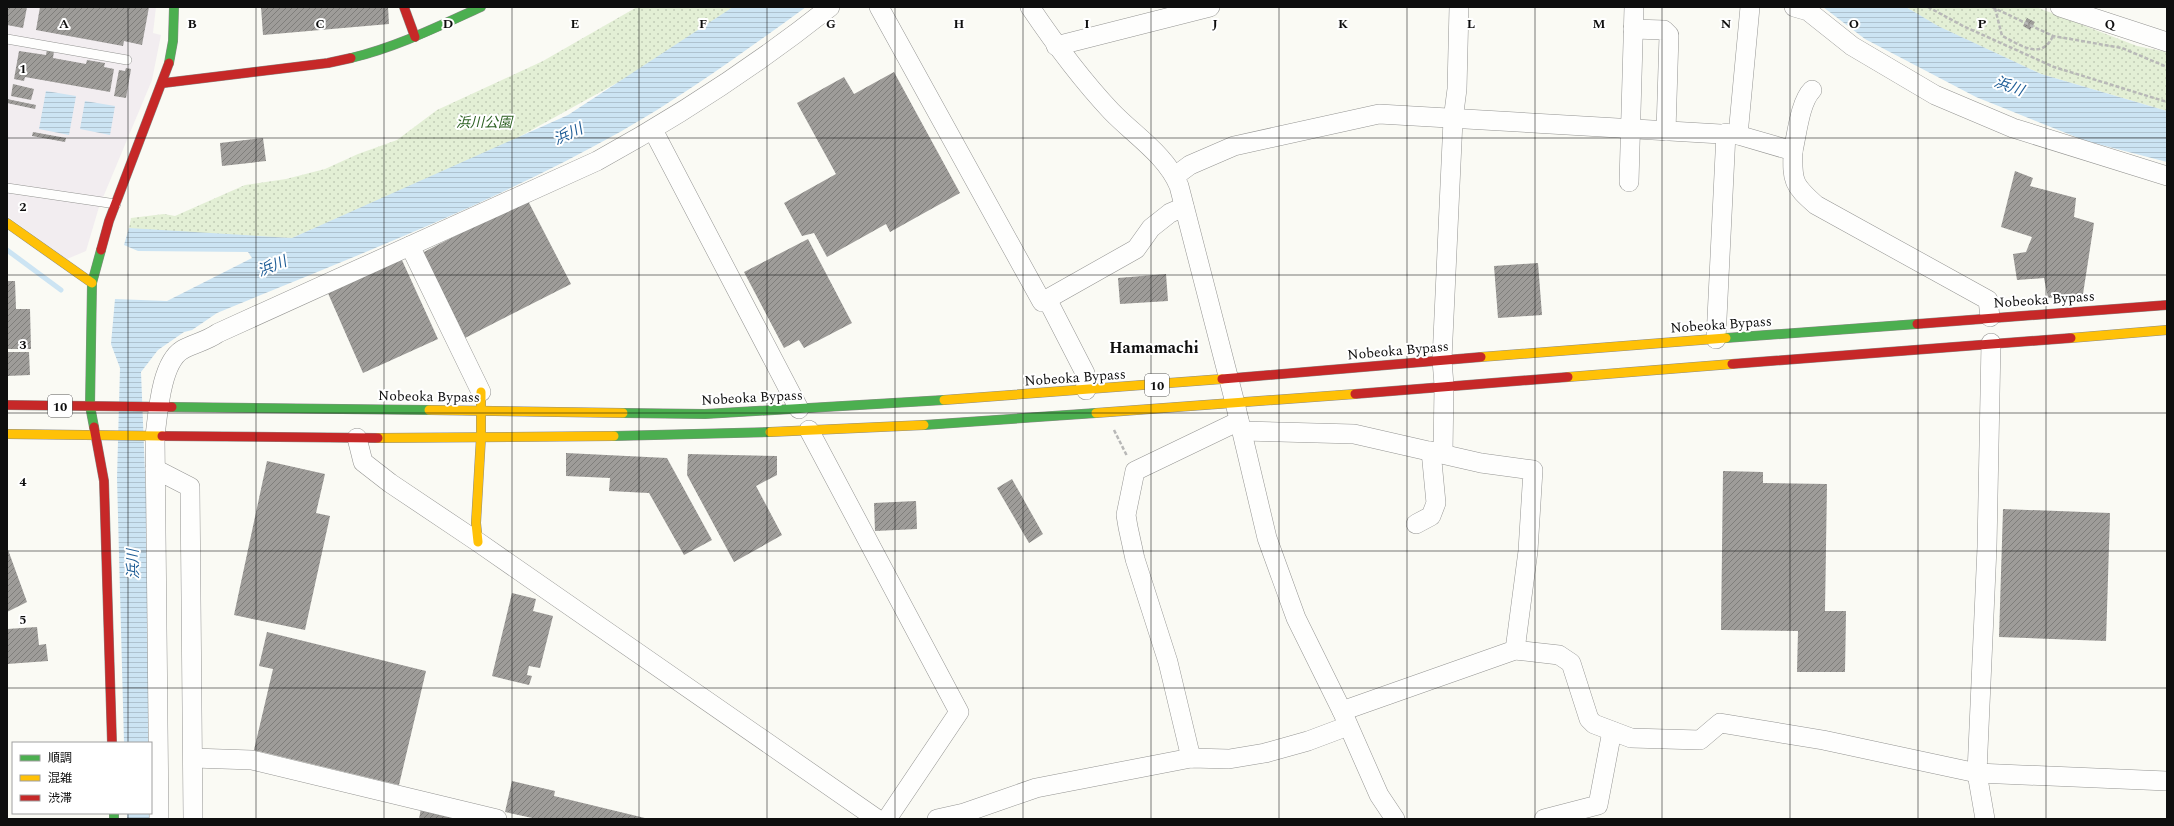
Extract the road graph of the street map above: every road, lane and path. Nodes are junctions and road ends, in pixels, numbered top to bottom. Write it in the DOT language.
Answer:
graph roads {
  1 [pos="174,7"];
  2 [pos="404,7"];
  3 [pos="482,7"];
  4 [pos="830,7"];
  5 [pos="879,7"];
  6 [pos="1030,7"];
  7 [pos="1210,7"];
  8 [pos="1459,7"];
  9 [pos="1634,7"];
  10 [pos="1750,7"];
  11 [pos="1794,7"];
  12 [pos="1928,7"];
  13 [pos="2060,7"];
  14 [pos="1994,8"];
  15 [pos="1634,29"];
  16 [pos="2053,36"];
  17 [pos="415,37"];
  18 [pos="7,39"];
  19 [pos="2167,42"];
  20 [pos="1056,46"];
  21 [pos="127,60"];
  22 [pos="2167,67"];
  23 [pos="164,84"];
  24 [pos="1812,90"];
  25 [pos="2167,102"];
  26 [pos="1453,120"];
  27 [pos="1630,129"];
  28 [pos="653,130"];
  29 [pos="1666,131"];
  30 [pos="1732,134"];
  31 [pos="1793,151"];
  32 [pos="1175,176"];
  33 [pos="2167,176"];
  34 [pos="1629,182"];
  35 [pos="7,188"];
  36 [pos="116,204"];
  37 [pos="1184,208"];
  38 [pos="7,223"];
  39 [pos="410,246"];
  40 [pos="92,283"];
  41 [pos="1047,300"];
  42 [pos="2167,304"];
  43 [pos="1990,317"];
  44 [pos="2167,330"];
  45 [pos="1716,339"];
  46 [pos="1992,343"];
  47 [pos="1442,360"];
  48 [pos="1228,379"];
  49 [pos="1444,385"];
  50 [pos="1086,390"];
  51 [pos="481,392"];
  52 [pos="7,406"];
  53 [pos="90,406"];
  54 [pos="152,406"];
  55 [pos="799,409"];
  56 [pos="481,411"];
  57 [pos="1104,412"];
  58 [pos="1239,418"];
  59 [pos="809,430"];
  60 [pos="7,434"];
  61 [pos="96,435"];
  62 [pos="151,436"];
  63 [pos="481,437"];
  64 [pos="357,438"];
  65 [pos="1437,452"];
  66 [pos="155,469"];
  67 [pos="1135,471"];
  68 [pos="1416,524"];
  69 [pos="478,542"];
  70 [pos="1515,650"];
  71 [pos="1345,719"];
  72 [pos="1612,731"];
  73 [pos="112,742"];
  74 [pos="193,758"];
  75 [pos="1191,758"];
  76 [pos="1977,773"];
  77 [pos="2167,781"];
  78 [pos="158,819"];
  79 [pos="193,819"];
  80 [pos="497,819"];
  81 [pos="877,819"];
  82 [pos="887,819"];
  83 [pos="937,819"];
  84 [pos="1395,819"];
  85 [pos="1544,819"];
  86 [pos="1985,819"];
  1 -- 23 [label="main road"];
  2 -- 17 [label="main road"];
  3 -- 17 [label="main road"];
  4 -- 28 [label="street"];
  5 -- 41 [label="street"];
  6 -- 20 [label="street"];
  7 -- 20 [label="street"];
  8 -- 26 [label="street"];
  9 -- 15 [label="street"];
  10 -- 30 [label="street"];
  11 -- 33 [label="street"];
  12 -- 25 [label="path"];
  13 -- 19 [label="street"];
  14 -- 16 [label="path"];
  14 -- 16 [label="path"];
  15 -- 27 [label="street"];
  15 -- 29 [label="street"];
  16 -- 22 [label="path"];
  17 -- 23 [label="main road"];
  18 -- 21 [label="lane"];
  20 -- 32 [label="street"];
  23 -- 36 [label="main road"];
  24 -- 31 [label="street"];
  26 -- 27 [label="street"];
  26 -- 32 [label="street"];
  26 -- 47 [label="street"];
  27 -- 29 [label="street"];
  27 -- 34 [label="street"];
  28 -- 39 [label="street"];
  28 -- 55 [label="street"];
  29 -- 30 [label="street"];
  30 -- 31 [label="street"];
  30 -- 45 [label="street"];
  31 -- 43 [label="street"];
  32 -- 37 [label="street"];
  35 -- 36 [label="lane"];
  36 -- 40 [label="main road"];
  37 -- 41 [label="street"];
  37 -- 48 [label="street"];
  38 -- 40 [label="main road"];
  39 -- 51 [label="street"];
  39 -- 54 [label="street"];
  40 -- 53 [label="main road"];
  41 -- 50 [label="street"];
  42 -- 43 [label="main road, Nobeoka Bypass / 10"];
  43 -- 45 [label="main road, Nobeoka Bypass / 10"];
  44 -- 46 [label="main road, 10"];
  45 -- 47 [label="main road, Nobeoka Bypass / 10"];
  46 -- 49 [label="main road, 10"];
  46 -- 76 [label="street"];
  47 -- 48 [label="main road, Nobeoka Bypass / 10"];
  47 -- 49 [label="street"];
  48 -- 50 [label="main road, Nobeoka Bypass / 10"];
  48 -- 58 [label="street"];
  49 -- 58 [label="main road, 10"];
  49 -- 65 [label="street"];
  50 -- 55 [label="main road, Nobeoka Bypass / 10"];
  51 -- 56 [label="main road"];
  52 -- 53 [label="main road, Nobeoka Bypass / 10"];
  53 -- 54 [label="main road, Nobeoka Bypass / 10"];
  53 -- 61 [label="main road"];
  54 -- 56 [label="main road, Nobeoka Bypass / 10"];
  54 -- 62 [label="street"];
  55 -- 56 [label="main road, Nobeoka Bypass / 10"];
  56 -- 63 [label="main road"];
  57 -- 58 [label="main road, 10"];
  57 -- 59 [label="main road, 10"];
  57 -- 67 [label="path"];
  58 -- 65 [label="street"];
  58 -- 67 [label="street"];
  58 -- 71 [label="street"];
  59 -- 63 [label="main road, 10"];
  59 -- 82 [label="street"];
  60 -- 61 [label="main road, 10"];
  61 -- 62 [label="main road, 10"];
  61 -- 73 [label="main road"];
  62 -- 64 [label="main road, 10"];
  62 -- 66 [label="street"];
  63 -- 64 [label="main road, 10"];
  63 -- 69 [label="main road"];
  64 -- 69 [label="street"];
  65 -- 68 [label="street"];
  65 -- 70 [label="street"];
  66 -- 74 [label="street"];
  66 -- 78 [label="street"];
  67 -- 75 [label="street"];
  69 -- 81 [label="street"];
  70 -- 71 [label="street"];
  70 -- 72 [label="street"];
  71 -- 75 [label="street"];
  71 -- 84 [label="street"];
  72 -- 76 [label="street"];
  72 -- 85 [label="street"];
  74 -- 79 [label="street"];
  74 -- 80 [label="street"];
  75 -- 83 [label="street"];
  76 -- 77 [label="street"];
  76 -- 86 [label="street"];
}
